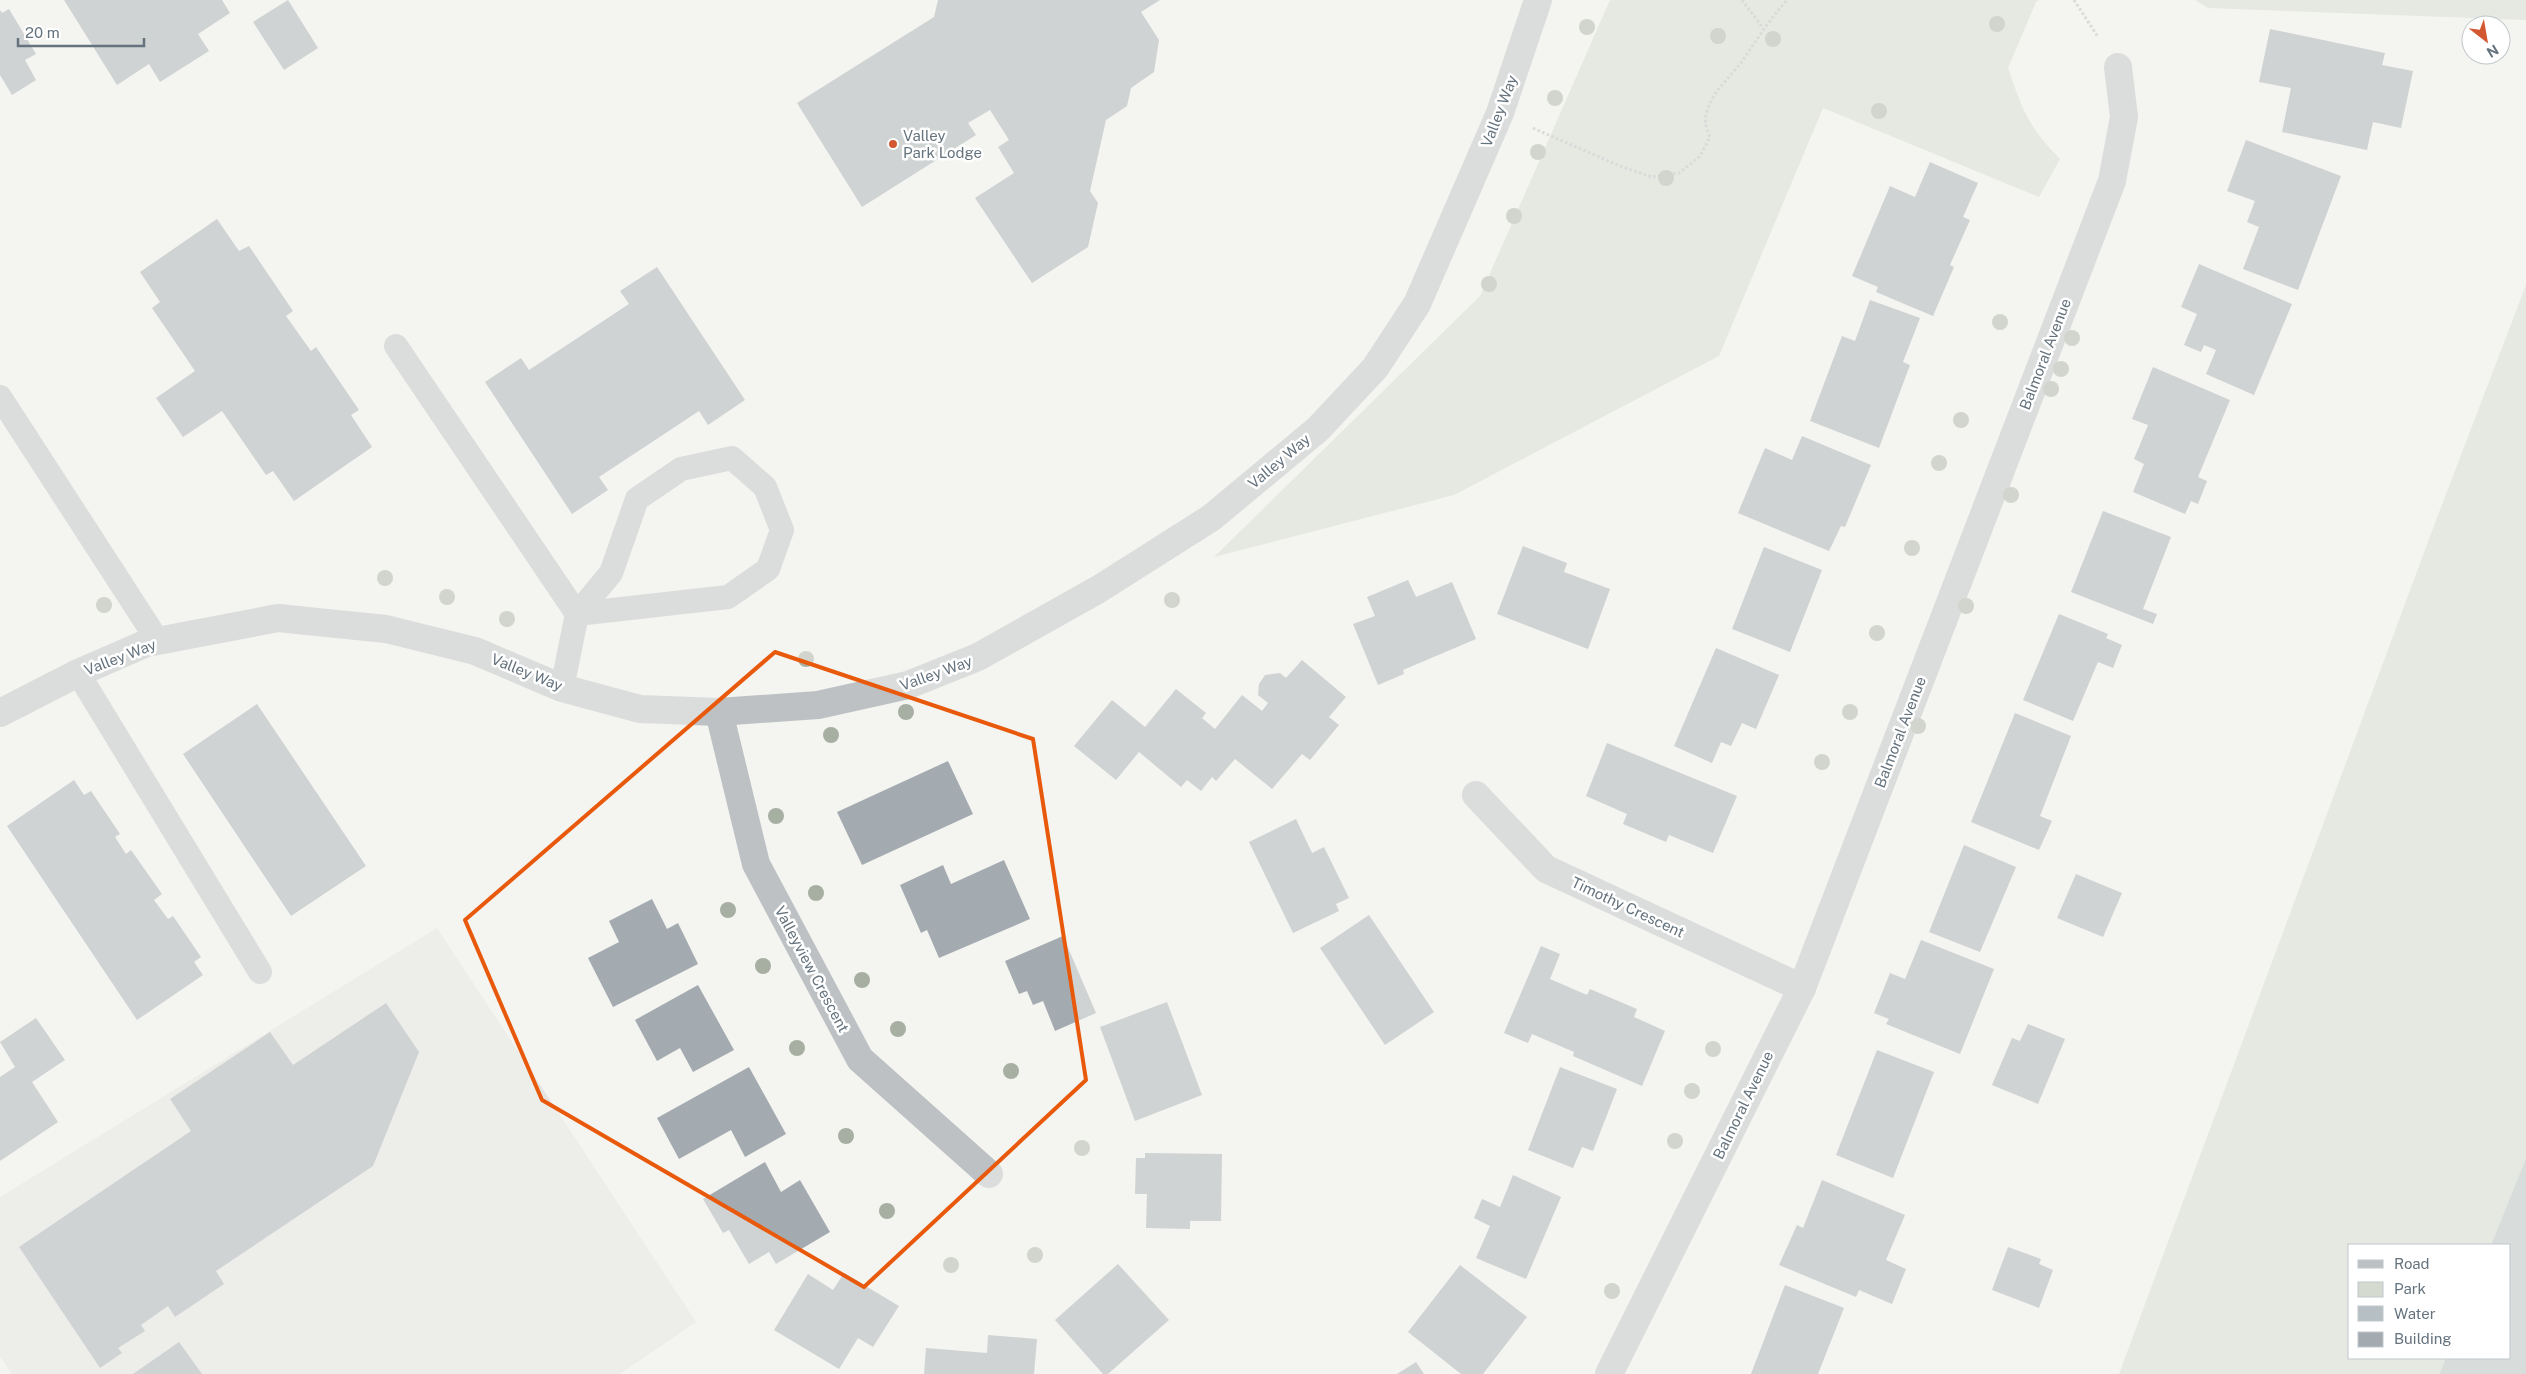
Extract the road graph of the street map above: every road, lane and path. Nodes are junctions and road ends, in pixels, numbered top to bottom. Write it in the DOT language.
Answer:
graph roads {
  1 [pos="1538,0"];
  2 [pos="1742,0"];
  3 [pos="1787,0"];
  4 [pos="2074,0"];
  5 [pos="1763,28"];
  6 [pos="2118,67"];
  7 [pos="1500,113"];
  8 [pos="396,346"];
  9 [pos="0,396"];
  10 [pos="577,614"];
  11 [pos="158,641"];
  12 [pos="78,673"];
  13 [pos="562,688"];
  14 [pos="720,712"];
  15 [pos="0,713"];
  16 [pos="1476,796"];
  17 [pos="260,972"];
  18 [pos="1802,988"];
  19 [pos="989,1174"];
  20 [pos="1610,1374"];
  1 -- 7 [label="street, Valley Way"];
  2 -- 5 [label="path"];
  3 -- 5 [label="path"];
  4 -- 6 [label="path"];
  5 -- 7 [label="path"];
  6 -- 18 [label="street, Balmoral Avenue"];
  7 -- 14 [label="street, Valley Way"];
  8 -- 10 [label="lane"];
  9 -- 11 [label="lane"];
  10 -- 10 [label="lane"];
  10 -- 13 [label="lane"];
  11 -- 12 [label="street, Valley Way"];
  11 -- 13 [label="street, Valley Way"];
  12 -- 15 [label="street, Valley Way"];
  12 -- 17 [label="lane"];
  13 -- 14 [label="street, Valley Way"];
  14 -- 19 [label="street, Valleyview Crescent"];
  16 -- 18 [label="street, Timothy Crescent"];
  18 -- 20 [label="street, Balmoral Avenue"];
}
